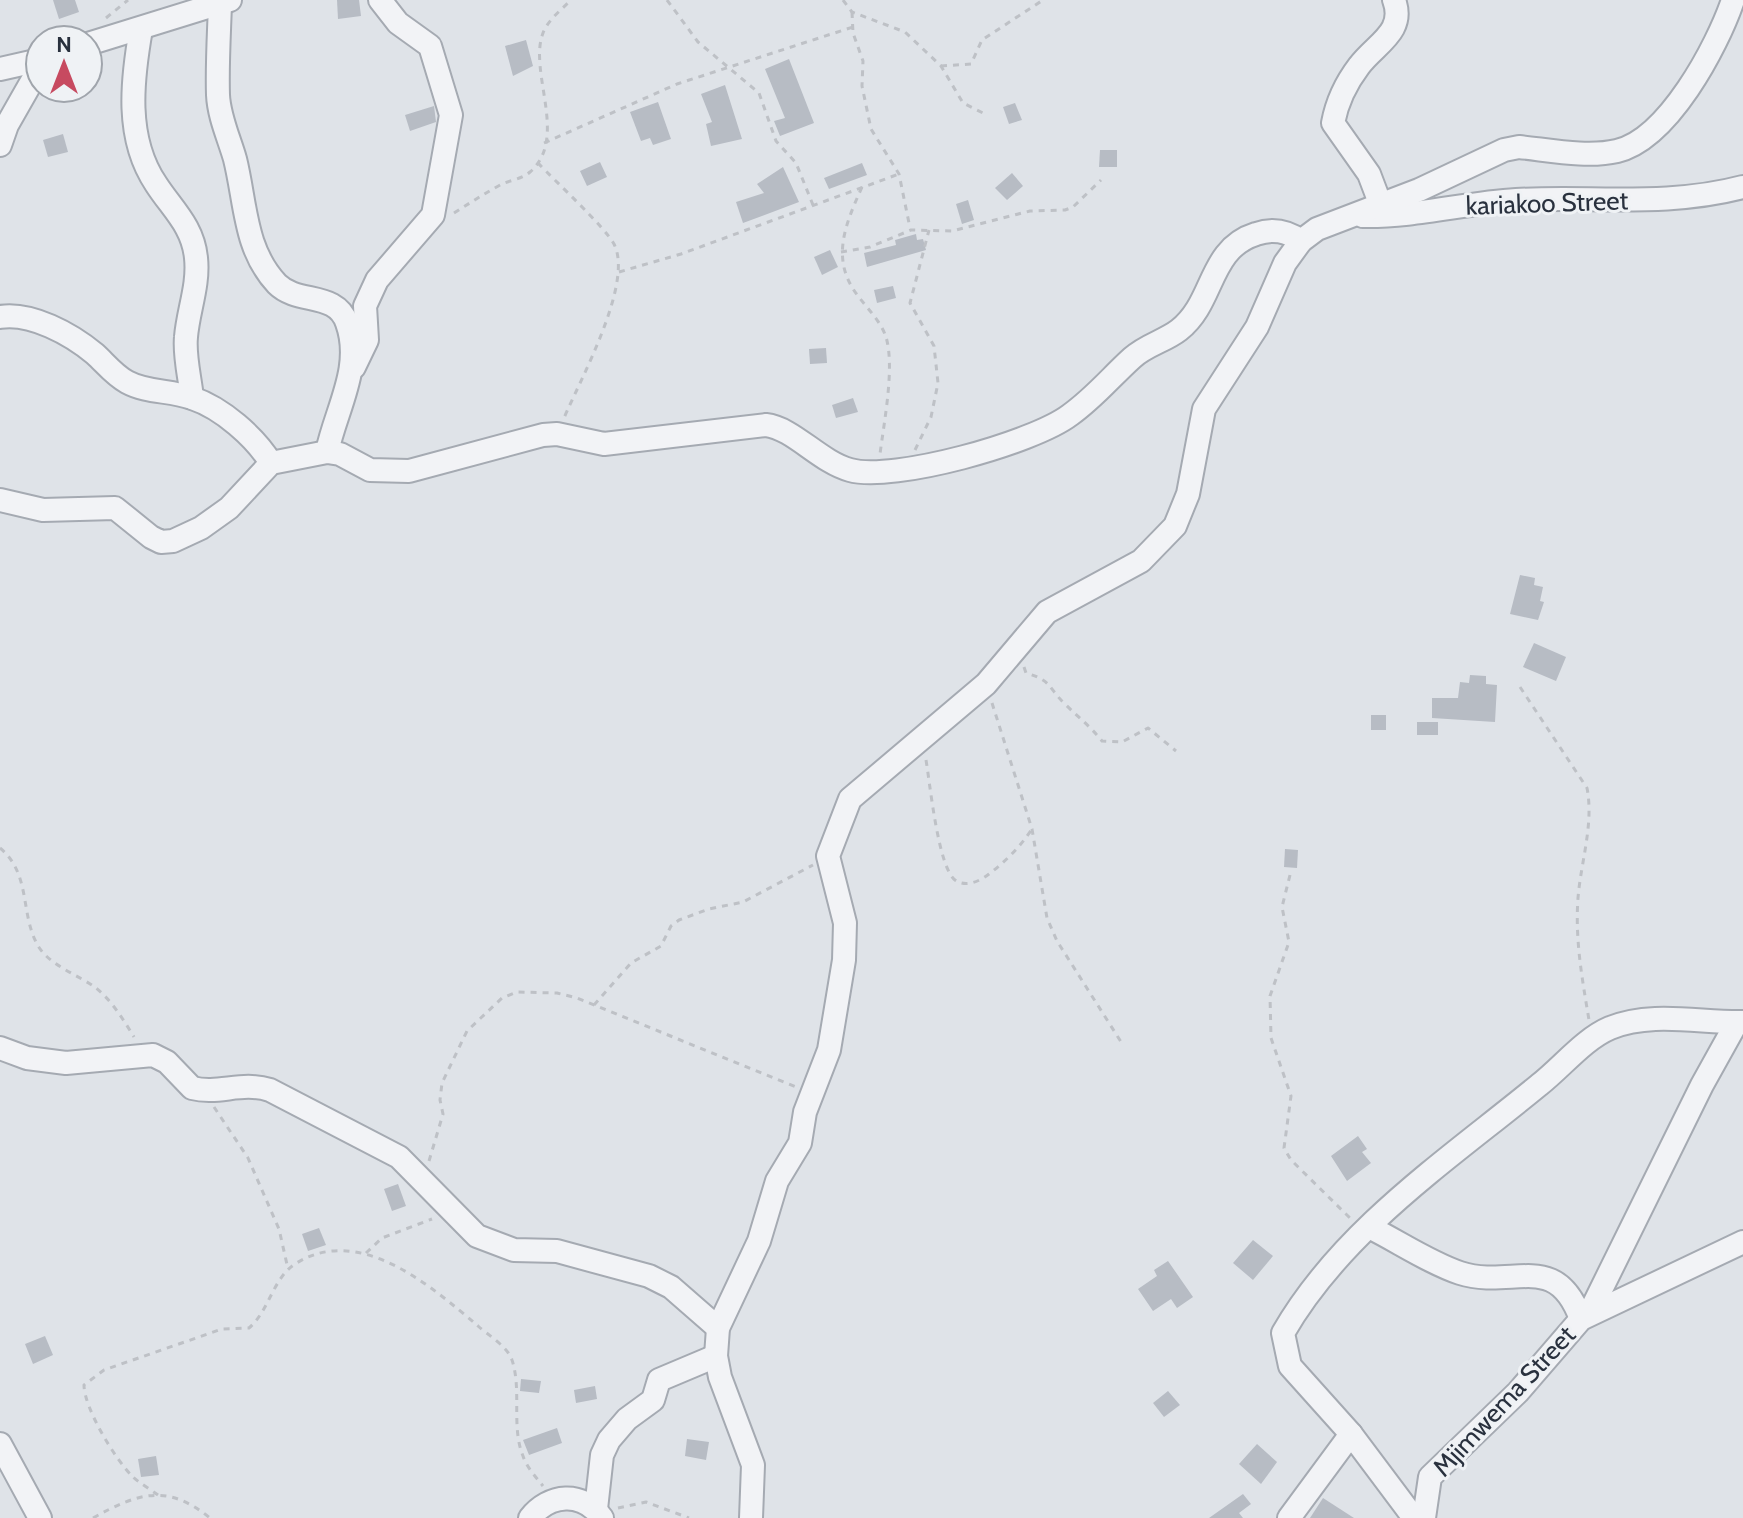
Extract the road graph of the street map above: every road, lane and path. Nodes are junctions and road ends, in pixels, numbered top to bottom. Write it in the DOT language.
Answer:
graph roads {
  1 [pos="380,0"];
  2 [pos="571,0"];
  3 [pos="667,0"];
  4 [pos="843,0"];
  5 [pos="1043,0"];
  6 [pos="1394,0"];
  7 [pos="1733,0"];
  8 [pos="225,2"];
  9 [pos="852,12"];
  10 [pos="853,27"];
  11 [pos="141,29"];
  12 [pos="104,39"];
  13 [pos="24,64"];
  14 [pos="941,66"];
  15 [pos="728,67"];
  16 [pos="0,69"];
  17 [pos="24,95"];
  18 [pos="987,115"];
  19 [pos="544,143"];
  20 [pos="0,145"];
  21 [pos="538,163"];
  22 [pos="899,174"];
  23 [pos="1101,180"];
  24 [pos="862,187"];
  25 [pos="1743,187"];
  26 [pos="1380,203"];
  27 [pos="813,205"];
  28 [pos="1350,215"];
  29 [pos="425,227"];
  30 [pos="911,230"];
  31 [pos="929,230"];
  32 [pos="1301,241"];
  33 [pos="841,252"];
  34 [pos="619,272"];
  35 [pos="0,317"];
  36 [pos="353,370"];
  37 [pos="192,398"];
  38 [pos="557,434"];
  39 [pos="327,452"];
  40 [pos="271,463"];
  41 [pos="912,466"];
  42 [pos="877,474"];
  43 [pos="0,500"];
  44 [pos="1017,649"];
  45 [pos="986,684"];
  46 [pos="1520,687"];
  47 [pos="922,737"];
  48 [pos="1176,751"];
  49 [pos="1032,829"];
  50 [pos="0,848"];
  51 [pos="828,856"];
  52 [pos="1290,875"];
  53 [pos="594,1005"];
  54 [pos="1740,1022"];
  55 [pos="1592,1039"];
  56 [pos="1123,1045"];
  57 [pos="0,1048"];
  58 [pos="144,1054"];
  59 [pos="204,1090"];
  60 [pos="812,1093"];
  61 [pos="424,1180"];
  62 [pos="453,1212"];
  63 [pos="1368,1230"];
  64 [pos="1743,1242"];
  65 [pos="366,1253"];
  66 [pos="288,1270"];
  67 [pos="1585,1317"];
  68 [pos="718,1328"];
  69 [pos="716,1356"];
  70 [pos="1351,1434"];
  71 [pos="0,1444"];
  72 [pos="158,1495"];
  73 [pos="553,1499"];
  74 [pos="599,1514"];
  75 [pos="40,1518"];
  76 [pos="93,1518"];
  77 [pos="210,1518"];
  78 [pos="530,1518"];
  79 [pos="689,1518"];
  80 [pos="750,1518"];
  81 [pos="1289,1518"];
  82 [pos="1414,1518"];
  83 [pos="1424,1518"];
  1 -- 29 [label="street"];
  2 -- 19 [label="path"];
  3 -- 15 [label="path"];
  4 -- 9 [label="path"];
  5 -- 14 [label="path"];
  6 -- 26 [label="street"];
  7 -- 26 [label="street"];
  8 -- 11 [label="street"];
  8 -- 36 [label="street"];
  9 -- 10 [label="path"];
  9 -- 14 [label="path"];
  10 -- 15 [label="path"];
  10 -- 22 [label="path"];
  11 -- 12 [label="street"];
  11 -- 37 [label="street"];
  13 -- 16 [label="street"];
  14 -- 18 [label="path"];
  15 -- 19 [label="path"];
  15 -- 27 [label="path"];
  17 -- 20 [label="street"];
  19 -- 21 [label="path"];
  21 -- 29 [label="path"];
  21 -- 34 [label="path"];
  22 -- 24 [label="path"];
  22 -- 30 [label="path"];
  23 -- 31 [label="path"];
  24 -- 27 [label="path"];
  24 -- 33 [label="path"];
  25 -- 28 [label="street, kariakoo Street"];
  26 -- 28 [label="street"];
  27 -- 34 [label="path"];
  28 -- 32 [label="street"];
  29 -- 36 [label="street"];
  30 -- 31 [label="path"];
  30 -- 33 [label="path"];
  31 -- 41 [label="path"];
  32 -- 41 [label="street"];
  32 -- 44 [label="street"];
  33 -- 42 [label="path"];
  34 -- 38 [label="path"];
  35 -- 37 [label="street"];
  36 -- 39 [label="street"];
  37 -- 40 [label="street"];
  38 -- 39 [label="street"];
  38 -- 42 [label="street"];
  39 -- 40 [label="street"];
  40 -- 43 [label="street"];
  41 -- 42 [label="street"];
  44 -- 45 [label="street"];
  44 -- 48 [label="path"];
  45 -- 47 [label="street"];
  45 -- 49 [label="path"];
  46 -- 55 [label="path"];
  47 -- 49 [label="path"];
  47 -- 51 [label="street"];
  49 -- 56 [label="path"];
  50 -- 58 [label="path"];
  51 -- 53 [label="path"];
  51 -- 60 [label="street"];
  52 -- 63 [label="path"];
  53 -- 60 [label="path"];
  53 -- 61 [label="path"];
  54 -- 55 [label="street"];
  54 -- 67 [label="street"];
  55 -- 63 [label="street"];
  57 -- 58 [label="street"];
  58 -- 59 [label="street"];
  59 -- 61 [label="street"];
  59 -- 66 [label="path"];
  60 -- 68 [label="street"];
  61 -- 62 [label="street"];
  62 -- 65 [label="path"];
  62 -- 68 [label="street"];
  63 -- 67 [label="street"];
  63 -- 70 [label="street"];
  64 -- 67 [label="street, Mjimwema Street"];
  65 -- 66 [label="path"];
  65 -- 73 [label="path"];
  66 -- 72 [label="path"];
  67 -- 83 [label="street, Mjimwema Street"];
  68 -- 69 [label="street"];
  69 -- 74 [label="street"];
  69 -- 80 [label="street"];
  70 -- 81 [label="street"];
  70 -- 82 [label="street"];
  71 -- 75 [label="street"];
  72 -- 76 [label="path"];
  72 -- 77 [label="path"];
  73 -- 74 [label="street"];
  73 -- 78 [label="street"];
  74 -- 79 [label="path"];
}
